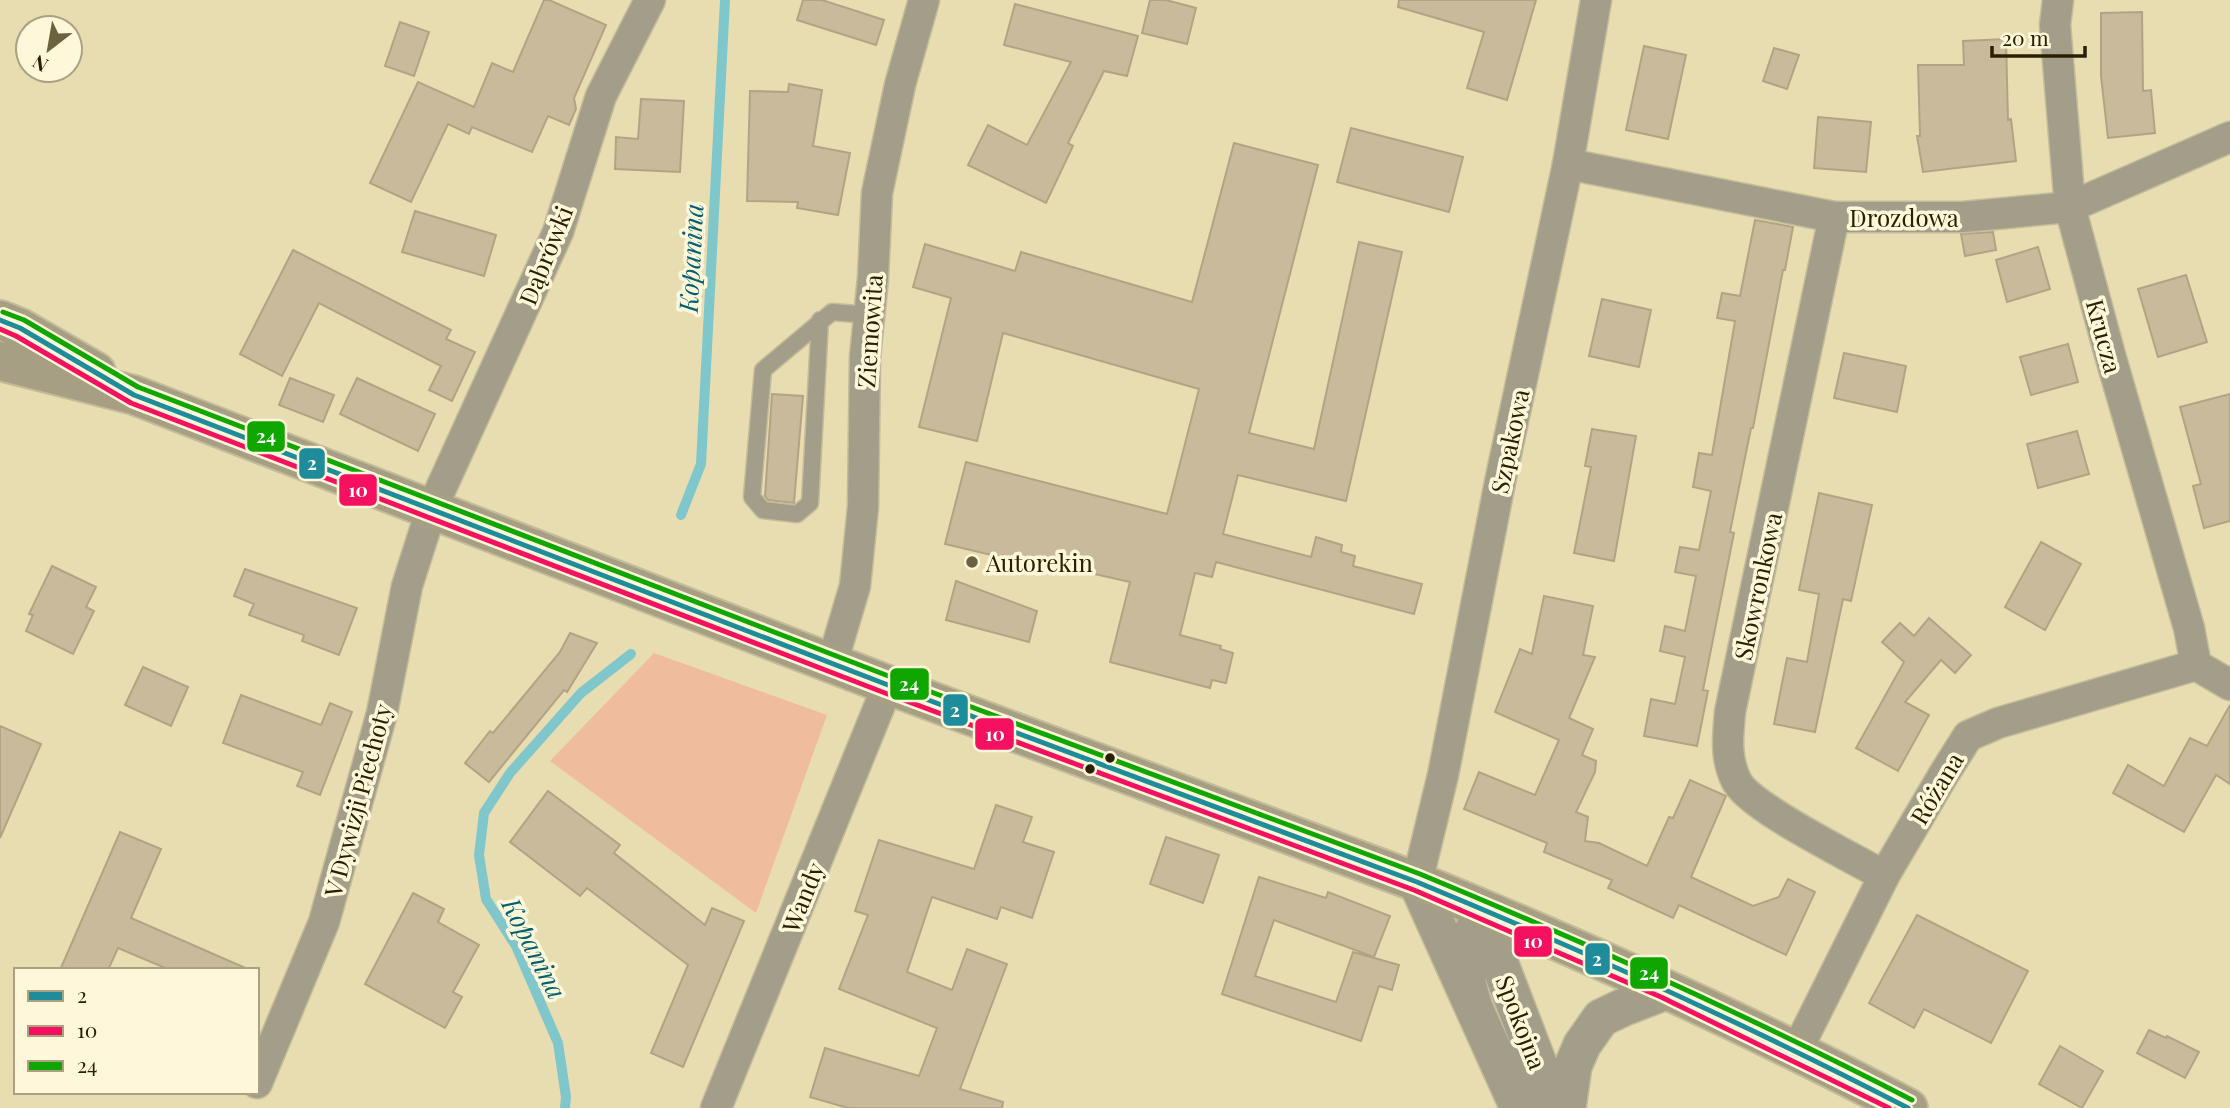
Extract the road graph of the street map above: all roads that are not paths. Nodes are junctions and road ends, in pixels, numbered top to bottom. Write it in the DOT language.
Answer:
graph roads {
  1 [pos="650,0"];
  2 [pos="924,0"];
  3 [pos="1596,0"];
  4 [pos="2058,0"];
  5 [pos="2230,137"];
  6 [pos="1568,164"];
  7 [pos="2070,206"];
  8 [pos="1834,217"];
  9 [pos="870,315"];
  10 [pos="0,320"];
  11 [pos="820,320"];
  12 [pos="0,361"];
  13 [pos="134,395"];
  14 [pos="432,509"];
  15 [pos="832,663"];
  16 [pos="2196,665"];
  17 [pos="888,685"];
  18 [pos="2230,685"];
  19 [pos="1884,876"];
  20 [pos="1417,882"];
  21 [pos="1496,914"];
  22 [pos="1668,990"];
  23 [pos="1473,1005"];
  24 [pos="1797,1050"];
  25 [pos="259,1078"];
  26 [pos="716,1108"];
  27 [pos="1519,1108"];
  28 [pos="1555,1108"];
  29 [pos="1567,1108"];
  30 [pos="1908,1108"];
  1 -- 14 [label="street, Dąbrówki"];
  2 -- 9 [label="street, Ziemowita"];
  3 -- 6 [label="street, Szpakowa"];
  4 -- 7 [label="street, Krucza"];
  5 -- 7 [label="street, Drozdowa"];
  6 -- 8 [label="street, Drozdowa"];
  6 -- 20 [label="street, Szpakowa"];
  7 -- 8 [label="street, Drozdowa"];
  7 -- 16 [label="street, Krucza"];
  8 -- 19 [label="street, Skowronkowa"];
  9 -- 11 [label="lane"];
  9 -- 15 [label="street, Ziemowita"];
  10 -- 13 [label="main road"];
  11 -- 11 [label="lane"];
  12 -- 13 [label="main road"];
  13 -- 14 [label="main road"];
  14 -- 15 [label="main road"];
  14 -- 25 [label="street, V Dywizji Piechoty"];
  15 -- 17 [label="main road"];
  16 -- 18 [label="street"];
  16 -- 19 [label="street, Różana"];
  17 -- 20 [label="main road"];
  17 -- 26 [label="street, Wandy"];
  19 -- 24 [label="street, Różana"];
  20 -- 21 [label="main road"];
  20 -- 23 [label="street, Spokojna"];
  21 -- 22 [label="main road"];
  21 -- 23 [label="street, Spokojna"];
  21 -- 28 [label="street, Spokojna"];
  22 -- 24 [label="main road"];
  22 -- 29 [label="street, Spokojna"];
  23 -- 27 [label="street, Spokojna"];
  24 -- 30 [label="main road"];
}
